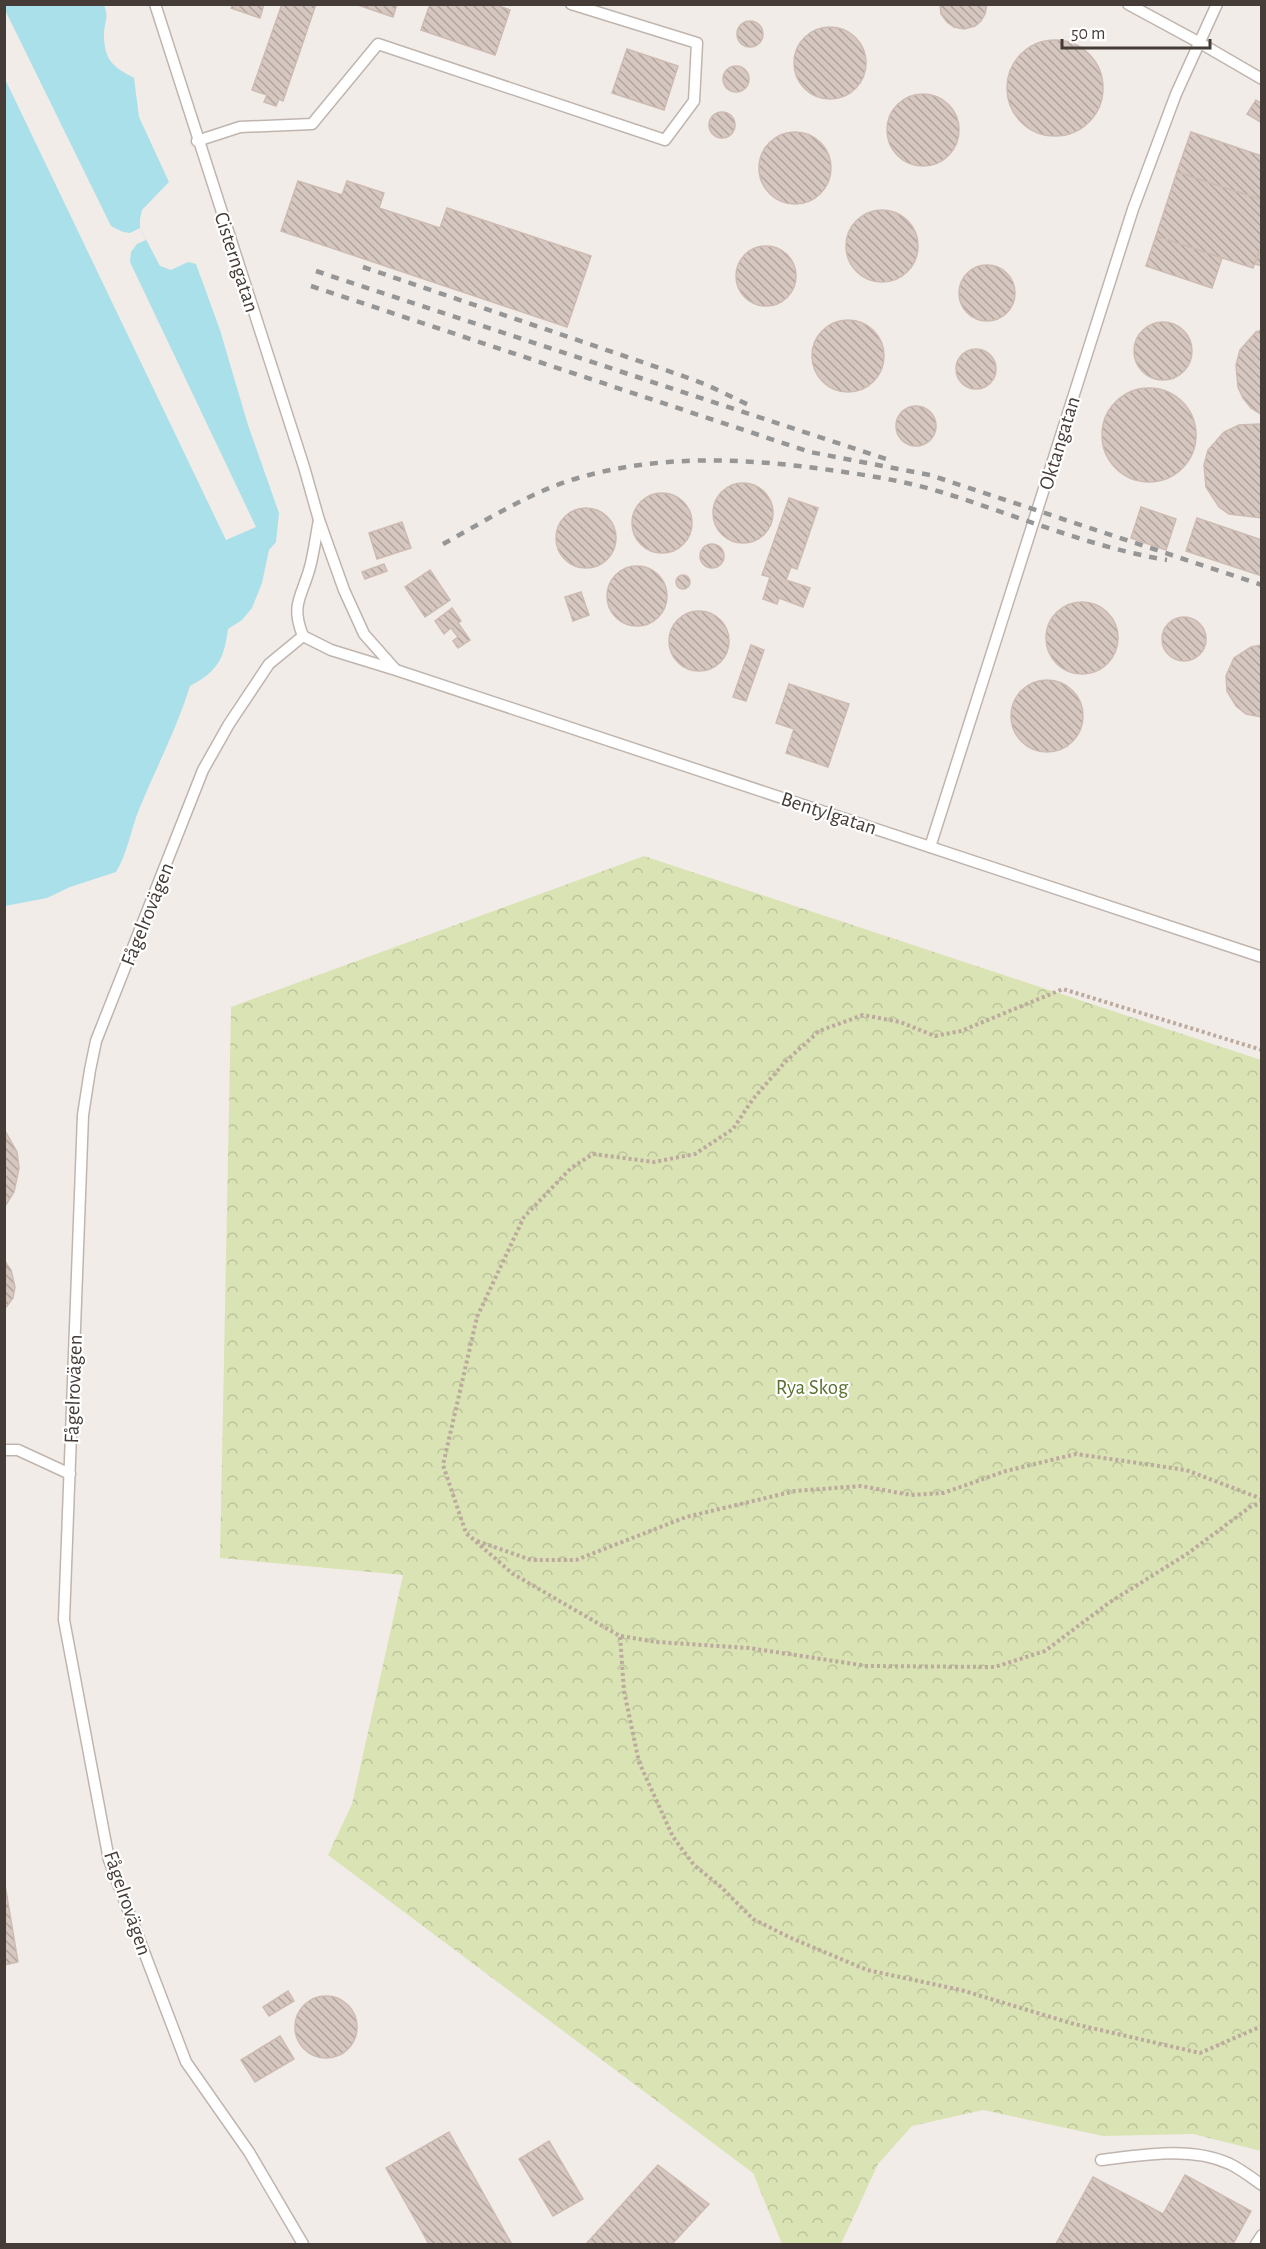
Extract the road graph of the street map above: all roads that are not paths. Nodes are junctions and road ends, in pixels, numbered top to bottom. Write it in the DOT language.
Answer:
graph roads {
  1 [pos="154,4"];
  2 [pos="571,4"];
  3 [pos="1128,4"];
  4 [pos="1217,4"];
  5 [pos="1200,43"];
  6 [pos="1262,79"];
  7 [pos="197,141"];
  8 [pos="319,519"];
  9 [pos="303,636"];
  10 [pos="396,669"];
  11 [pos="930,847"];
  12 [pos="1262,957"];
  13 [pos="4,1450"];
  14 [pos="70,1474"];
  15 [pos="1101,2160"];
  16 [pos="1262,2185"];
  17 [pos="1262,2235"];
  18 [pos="303,2244"];
  19 [pos="1256,2244"];
  1 -- 7 [label="lane, Cisterngatan"];
  2 -- 7 [label="lane"];
  3 -- 5 [label="lane"];
  4 -- 5 [label="lane, Oktangatan"];
  5 -- 6 [label="lane"];
  5 -- 11 [label="lane, Oktangatan"];
  7 -- 8 [label="lane, Cisterngatan"];
  8 -- 9 [label="lane, Cisterngatan"];
  8 -- 10 [label="lane, Cisterngatan"];
  9 -- 10 [label="lane"];
  9 -- 14 [label="lane, Fågelrovägen"];
  10 -- 11 [label="lane, Bentylgatan"];
  11 -- 12 [label="lane, Bentylgatan"];
  13 -- 14 [label="lane"];
  14 -- 18 [label="lane, Fågelrovägen"];
  15 -- 16 [label="lane"];
  17 -- 19 [label="lane"];
}
